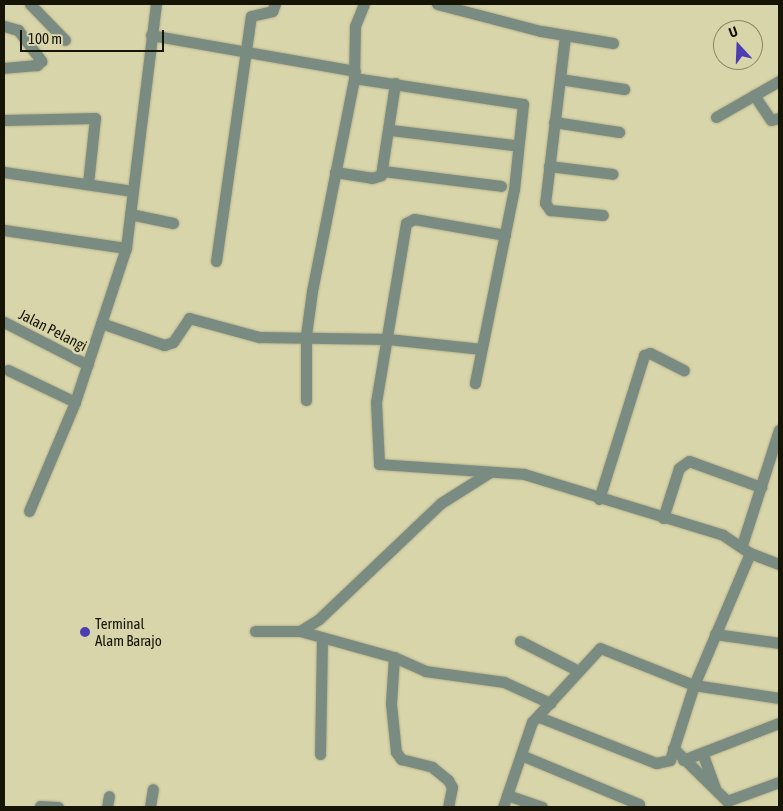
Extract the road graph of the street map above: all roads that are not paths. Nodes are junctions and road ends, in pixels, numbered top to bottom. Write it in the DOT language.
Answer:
graph roads {
  1 [pos="30,4"];
  2 [pos="156,4"];
  3 [pos="275,4"];
  4 [pos="364,4"];
  5 [pos="437,4"];
  6 [pos="4,26"];
  7 [pos="151,36"];
  8 [pos="565,36"];
  9 [pos="65,40"];
  10 [pos="613,43"];
  11 [pos="245,51"];
  12 [pos="4,68"];
  13 [pos="355,75"];
  14 [pos="560,79"];
  15 [pos="779,81"];
  16 [pos="395,83"];
  17 [pos="624,89"];
  18 [pos="754,95"];
  19 [pos="716,117"];
  20 [pos="779,118"];
  21 [pos="4,120"];
  22 [pos="554,122"];
  23 [pos="391,130"];
  24 [pos="619,132"];
  25 [pos="513,145"];
  26 [pos="549,166"];
  27 [pos="383,171"];
  28 [pos="4,172"];
  29 [pos="335,172"];
  30 [pos="613,174"];
  31 [pos="88,184"];
  32 [pos="501,186"];
  33 [pos="133,191"];
  34 [pos="130,214"];
  35 [pos="602,215"];
  36 [pos="173,223"];
  37 [pos="4,230"];
  38 [pos="505,235"];
  39 [pos="126,248"];
  40 [pos="216,261"];
  41 [pos="4,322"];
  42 [pos="101,323"];
  43 [pos="306,335"];
  44 [pos="388,339"];
  45 [pos="481,349"];
  46 [pos="88,365"];
  47 [pos="8,370"];
  48 [pos="684,370"];
  49 [pos="475,383"];
  50 [pos="306,400"];
  51 [pos="75,402"];
  52 [pos="779,430"];
  53 [pos="490,472"];
  54 [pos="761,487"];
  55 [pos="599,498"];
  56 [pos="29,511"];
  57 [pos="663,518"];
  58 [pos="746,549"];
  59 [pos="779,564"];
  60 [pos="255,631"];
  61 [pos="300,631"];
  62 [pos="715,634"];
  63 [pos="322,639"];
  64 [pos="520,641"];
  65 [pos="779,643"];
  66 [pos="394,657"];
  67 [pos="578,670"];
  68 [pos="694,685"];
  69 [pos="779,698"];
  70 [pos="550,703"];
  71 [pos="539,717"];
  72 [pos="779,723"];
  73 [pos="673,748"];
  74 [pos="320,754"];
  75 [pos="703,754"];
  76 [pos="522,755"];
  77 [pos="683,760"];
  78 [pos="779,782"];
  79 [pos="153,789"];
  80 [pos="716,791"];
  81 [pos="507,794"];
  82 [pos="639,804"];
  83 [pos="40,806"];
  84 [pos="58,807"];
  85 [pos="150,807"];
  86 [pos="448,807"];
  87 [pos="503,807"];
  88 [pos="542,807"];
  1 -- 9 [label="street"];
  2 -- 7 [label="street"];
  3 -- 11 [label="street"];
  4 -- 13 [label="street"];
  5 -- 8 [label="street"];
  6 -- 12 [label="street"];
  7 -- 11 [label="street"];
  7 -- 33 [label="street"];
  8 -- 10 [label="street"];
  8 -- 14 [label="street"];
  11 -- 13 [label="street"];
  11 -- 40 [label="street"];
  13 -- 16 [label="street"];
  13 -- 29 [label="street"];
  14 -- 17 [label="street"];
  14 -- 22 [label="street"];
  15 -- 18 [label="street"];
  16 -- 23 [label="street"];
  16 -- 38 [label="street"];
  18 -- 19 [label="street"];
  18 -- 20 [label="street"];
  21 -- 31 [label="street"];
  22 -- 24 [label="street"];
  22 -- 26 [label="street"];
  23 -- 25 [label="street"];
  23 -- 27 [label="street"];
  26 -- 30 [label="street"];
  26 -- 35 [label="street"];
  27 -- 29 [label="street"];
  27 -- 32 [label="street"];
  28 -- 31 [label="street"];
  29 -- 43 [label="street"];
  31 -- 33 [label="street"];
  33 -- 34 [label="street"];
  34 -- 36 [label="street"];
  34 -- 39 [label="street"];
  37 -- 39 [label="street"];
  38 -- 44 [label="street"];
  38 -- 45 [label="street"];
  39 -- 42 [label="street"];
  41 -- 46 [label="street, Jalan Pelangi"];
  42 -- 43 [label="street"];
  42 -- 46 [label="street"];
  43 -- 44 [label="street"];
  43 -- 50 [label="street"];
  44 -- 45 [label="street"];
  44 -- 53 [label="street"];
  45 -- 49 [label="street"];
  46 -- 51 [label="street"];
  47 -- 51 [label="street"];
  48 -- 55 [label="street"];
  51 -- 56 [label="street"];
  52 -- 54 [label="street"];
  53 -- 55 [label="street"];
  53 -- 61 [label="street"];
  54 -- 57 [label="street"];
  54 -- 58 [label="street"];
  55 -- 57 [label="street"];
  57 -- 58 [label="street"];
  58 -- 59 [label="street"];
  58 -- 62 [label="street"];
  60 -- 61 [label="street"];
  61 -- 63 [label="street"];
  62 -- 65 [label="street"];
  62 -- 68 [label="street"];
  63 -- 66 [label="street"];
  63 -- 74 [label="street"];
  64 -- 67 [label="street"];
  66 -- 70 [label="street"];
  66 -- 86 [label="street"];
  67 -- 68 [label="street"];
  67 -- 70 [label="street"];
  68 -- 69 [label="street"];
  68 -- 73 [label="street"];
  70 -- 71 [label="street"];
  71 -- 73 [label="street"];
  71 -- 76 [label="street"];
  72 -- 75 [label="street"];
  73 -- 77 [label="street"];
  75 -- 77 [label="street"];
  75 -- 80 [label="street"];
  76 -- 81 [label="street"];
  76 -- 82 [label="street"];
  77 -- 80 [label="street"];
  78 -- 80 [label="street"];
  79 -- 85 [label="street"];
  81 -- 87 [label="street"];
  81 -- 88 [label="street"];
  83 -- 84 [label="street"];
}
